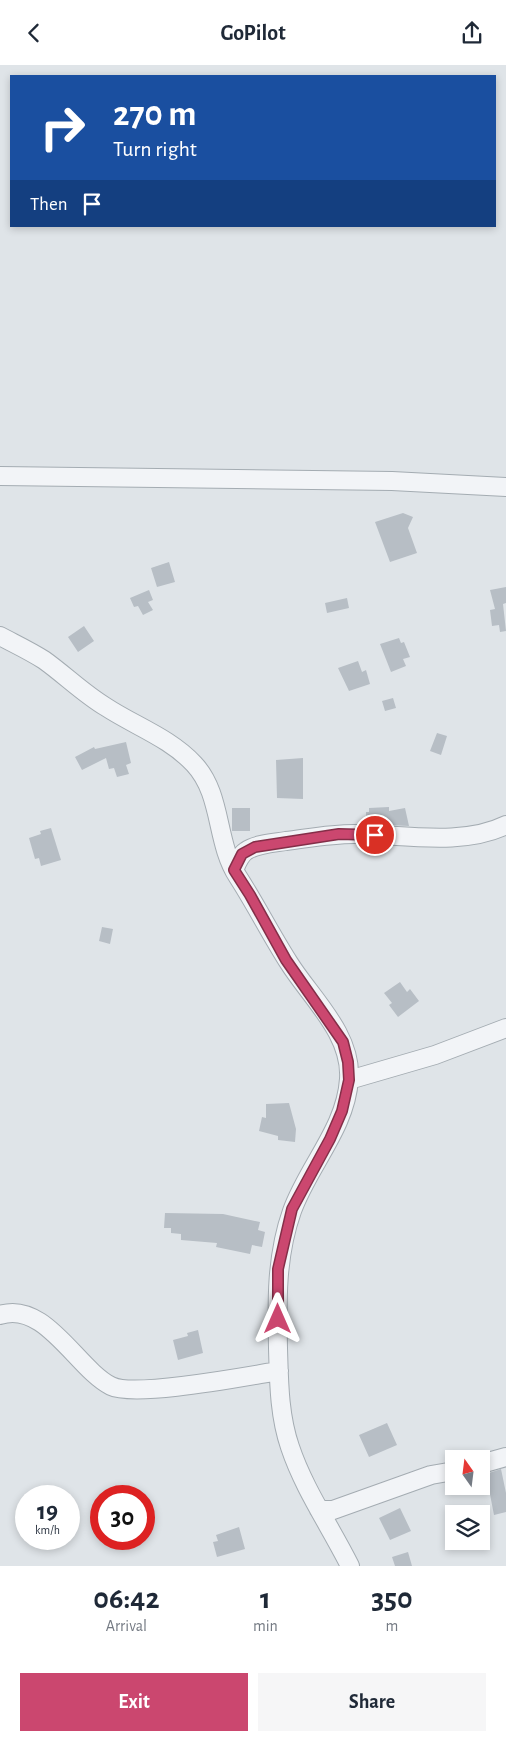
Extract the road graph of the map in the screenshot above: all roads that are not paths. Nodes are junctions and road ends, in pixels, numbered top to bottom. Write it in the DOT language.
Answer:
graph roads {
  1 [pos="0,476"];
  2 [pos="506,487"];
  3 [pos="0,636"];
  4 [pos="506,825"];
  5 [pos="234,870"];
  6 [pos="506,1027"];
  7 [pos="349,1080"];
  8 [pos="0,1315"];
  9 [pos="279,1371"];
  10 [pos="506,1457"];
  11 [pos="490,1461"];
  12 [pos="445,1473"];
  13 [pos="319,1510"];
  14 [pos="350,1566"];
  1 -- 2 [label="street"];
  3 -- 5 [label="street"];
  4 -- 5 [label="street"];
  5 -- 7 [label="street"];
  6 -- 7 [label="street"];
  7 -- 9 [label="street"];
  8 -- 9 [label="street"];
  9 -- 13 [label="street"];
  10 -- 11 [label="street"];
  12 -- 13 [label="street"];
  13 -- 14 [label="street"];
}
